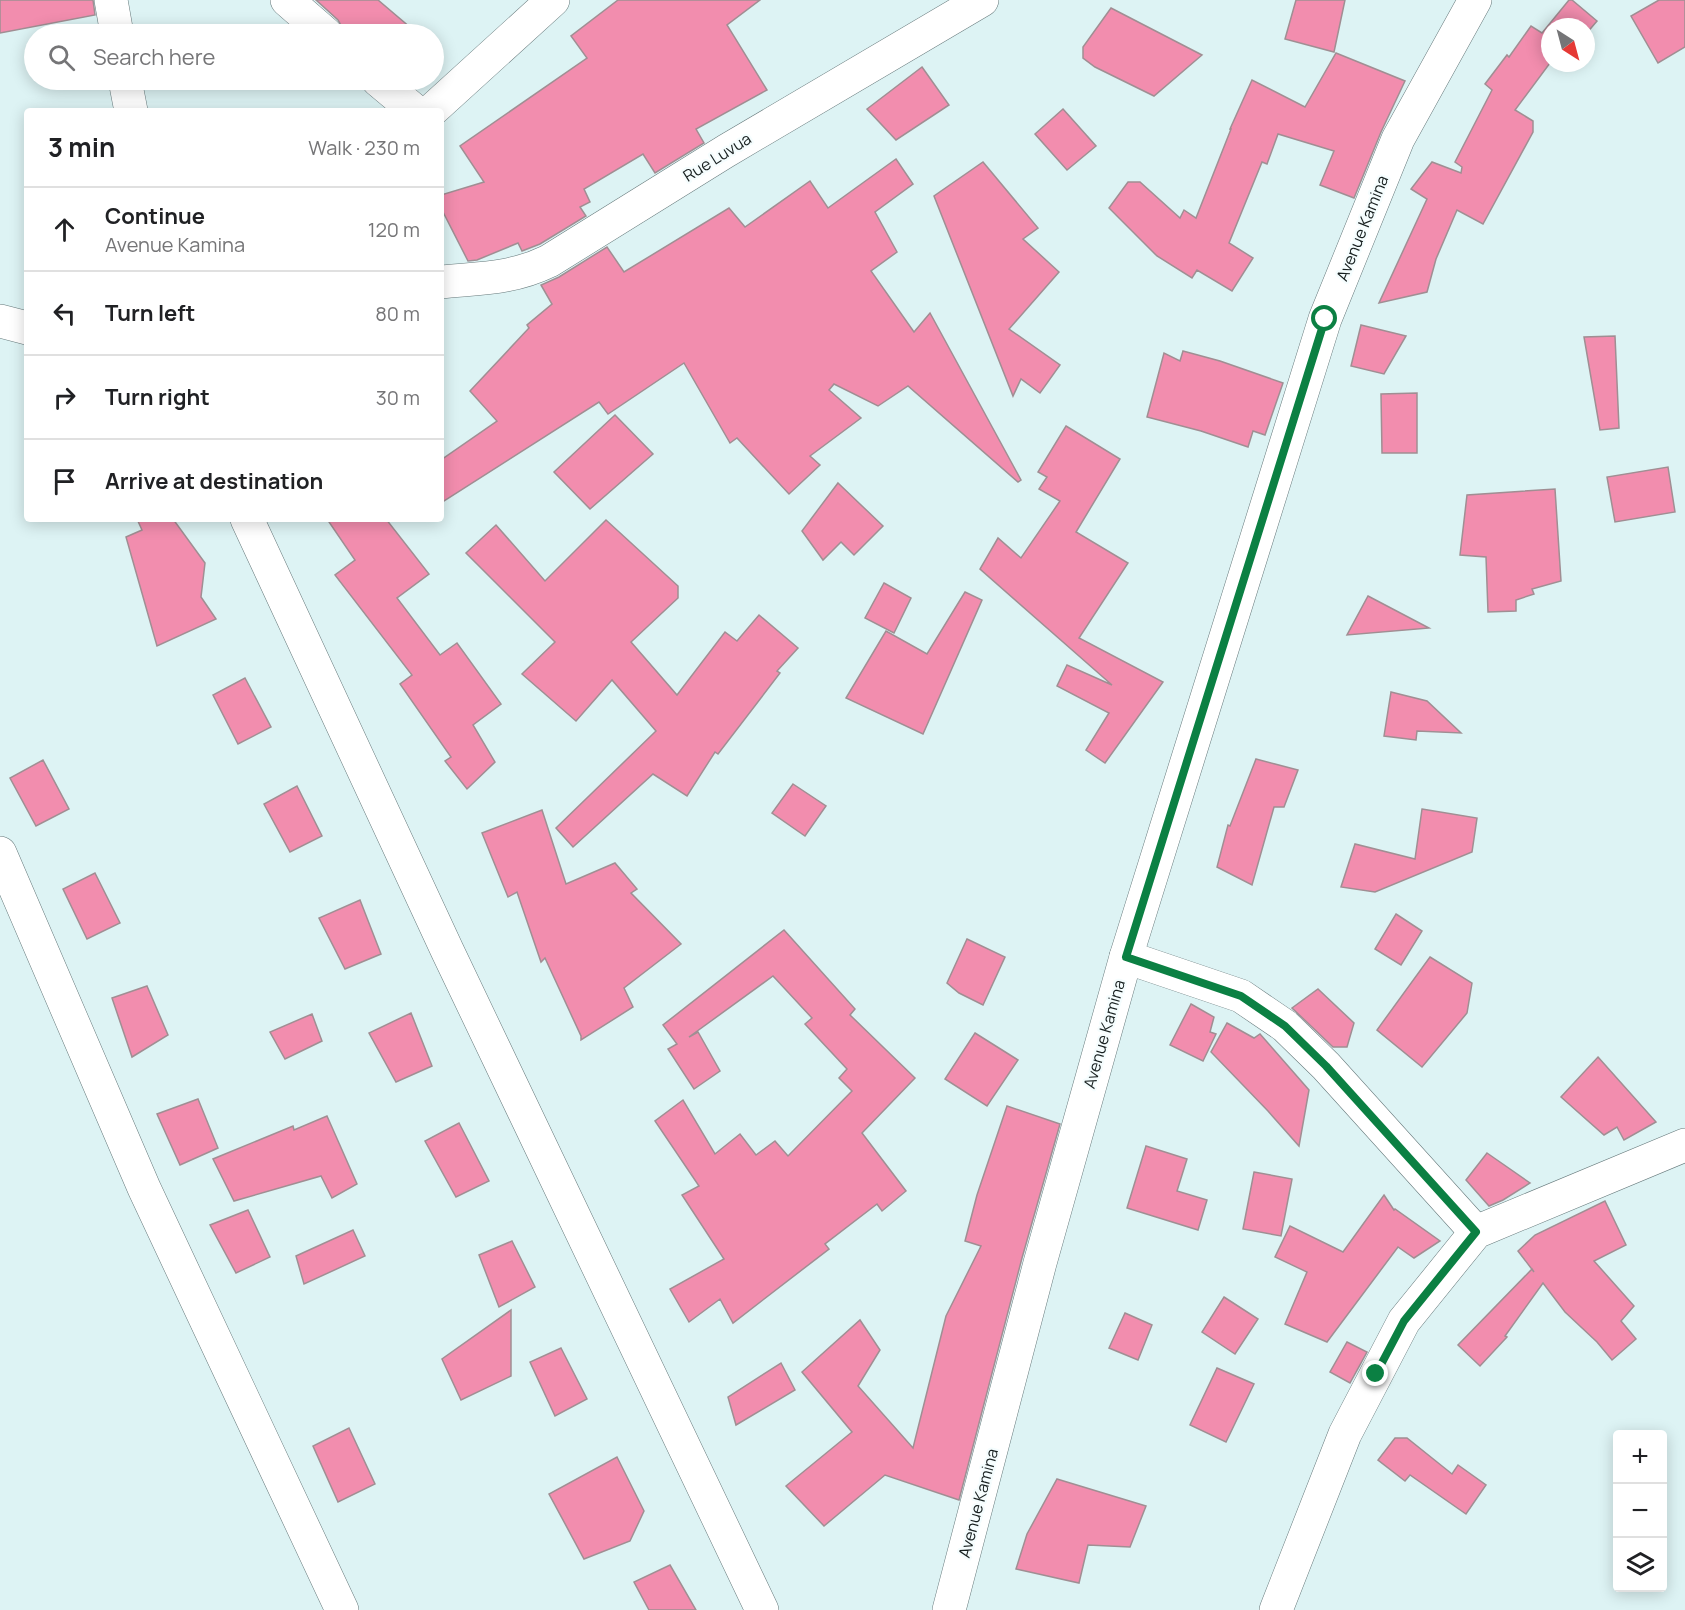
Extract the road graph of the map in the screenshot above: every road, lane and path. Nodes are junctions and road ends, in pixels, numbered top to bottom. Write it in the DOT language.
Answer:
graph roads {
  1 [pos="111,0"];
  2 [pos="287,0"];
  3 [pos="553,0"];
  4 [pos="982,0"];
  5 [pos="1474,0"];
  6 [pos="115,24"];
  7 [pos="315,24"];
  8 [pos="127,90"];
  9 [pos="390,90"];
  10 [pos="130,108"];
  11 [pos="411,108"];
  12 [pos="434,108"];
  13 [pos="444,282"];
  14 [pos="0,321"];
  15 [pos="24,327"];
  16 [pos="248,522"];
  17 [pos="0,853"];
  18 [pos="1126,957"];
  19 [pos="1685,1145"];
  20 [pos="1476,1232"];
  21 [pos="342,1610"];
  22 [pos="762,1610"];
  23 [pos="949,1610"];
  24 [pos="1276,1610"];
  1 -- 6 [label="street"];
  2 -- 7 [label="street"];
  3 -- 12 [label="street"];
  4 -- 13 [label="street, Rue Luvua"];
  5 -- 18 [label="street, Avenue Kamina"];
  8 -- 10 [label="street"];
  9 -- 11 [label="street"];
  14 -- 15 [label="street"];
  16 -- 22 [label="street"];
  17 -- 21 [label="street"];
  18 -- 20 [label="street"];
  18 -- 23 [label="street, Avenue Kamina"];
  19 -- 20 [label="street"];
  20 -- 24 [label="street"];
}
